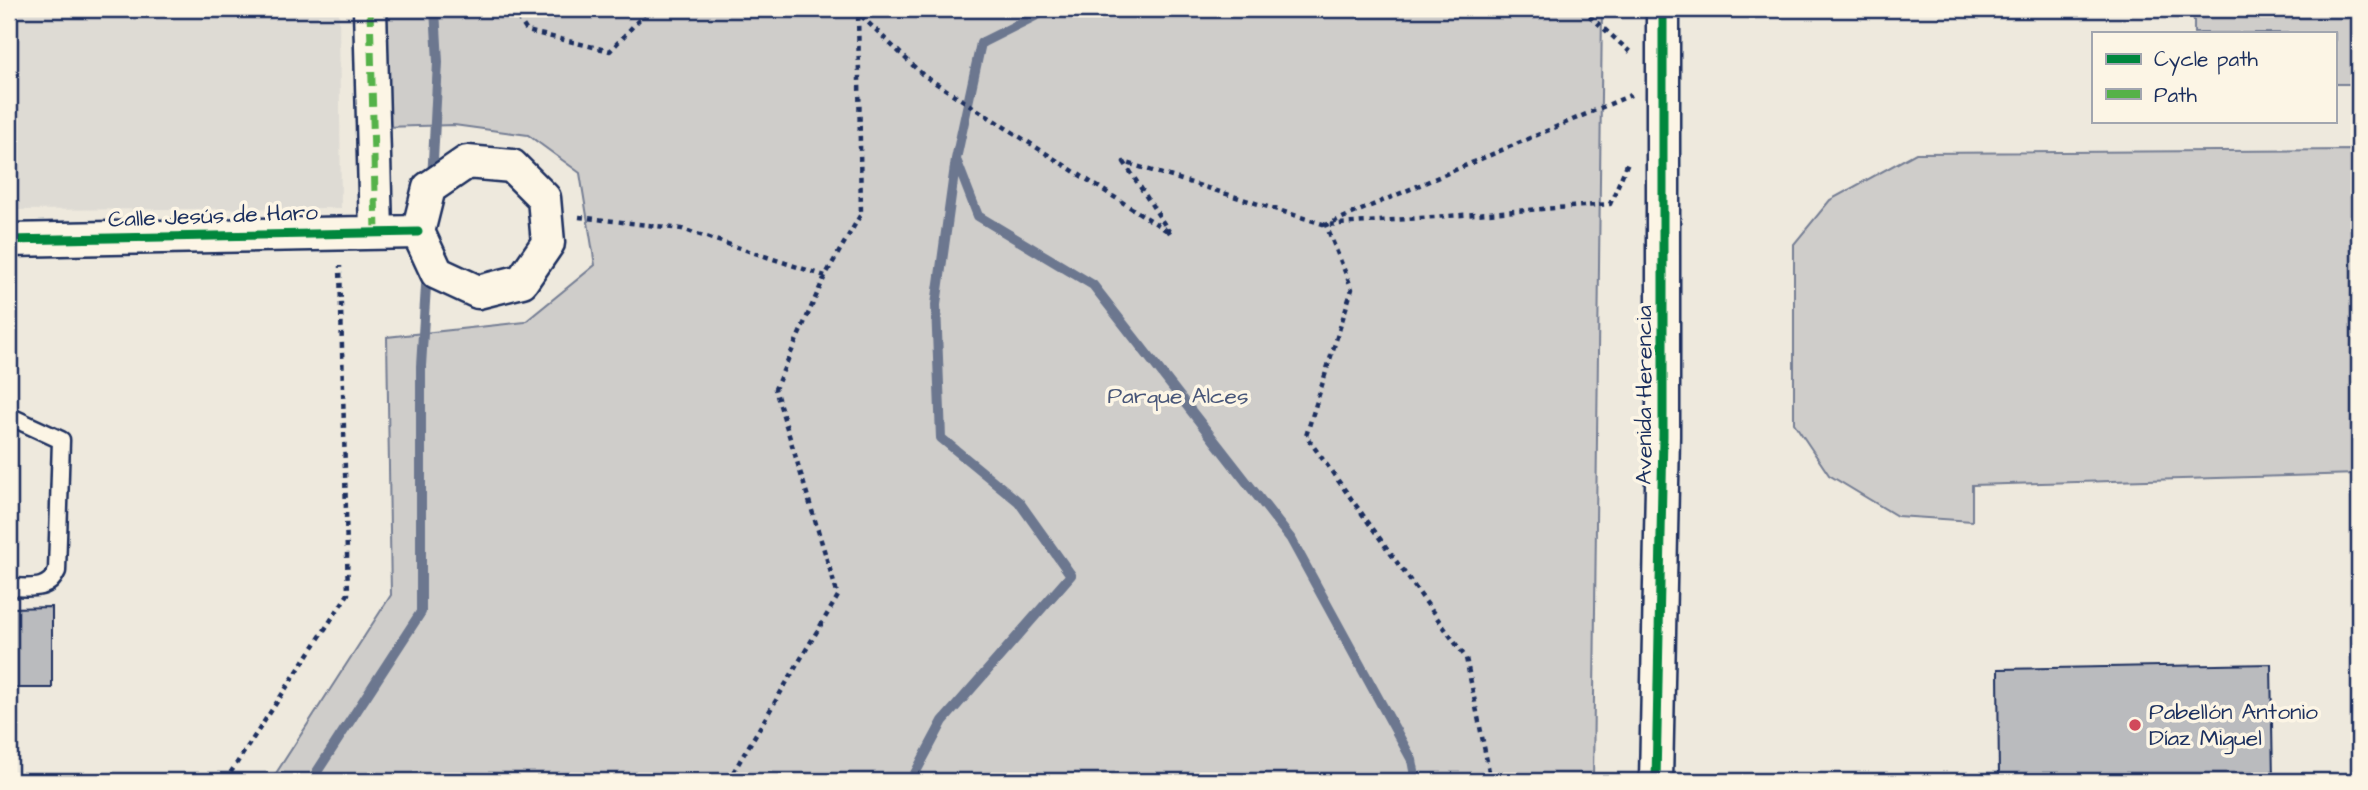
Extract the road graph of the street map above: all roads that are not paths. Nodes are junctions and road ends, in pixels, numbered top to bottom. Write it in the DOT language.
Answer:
graph roads {
  1 [pos="370,9"];
  2 [pos="1664,9"];
  3 [pos="376,231"];
  4 [pos="418,232"];
  5 [pos="9,240"];
  6 [pos="9,416"];
  7 [pos="9,587"];
  8 [pos="1657,781"];
  1 -- 3 [label="street"];
  2 -- 8 [label="street, Avenida Herencia"];
  3 -- 4 [label="street, Calle Jesús de Haro"];
  3 -- 5 [label="street, Calle Jesús de Haro"];
  4 -- 4 [label="street"];
  6 -- 7 [label="lane"];
}
